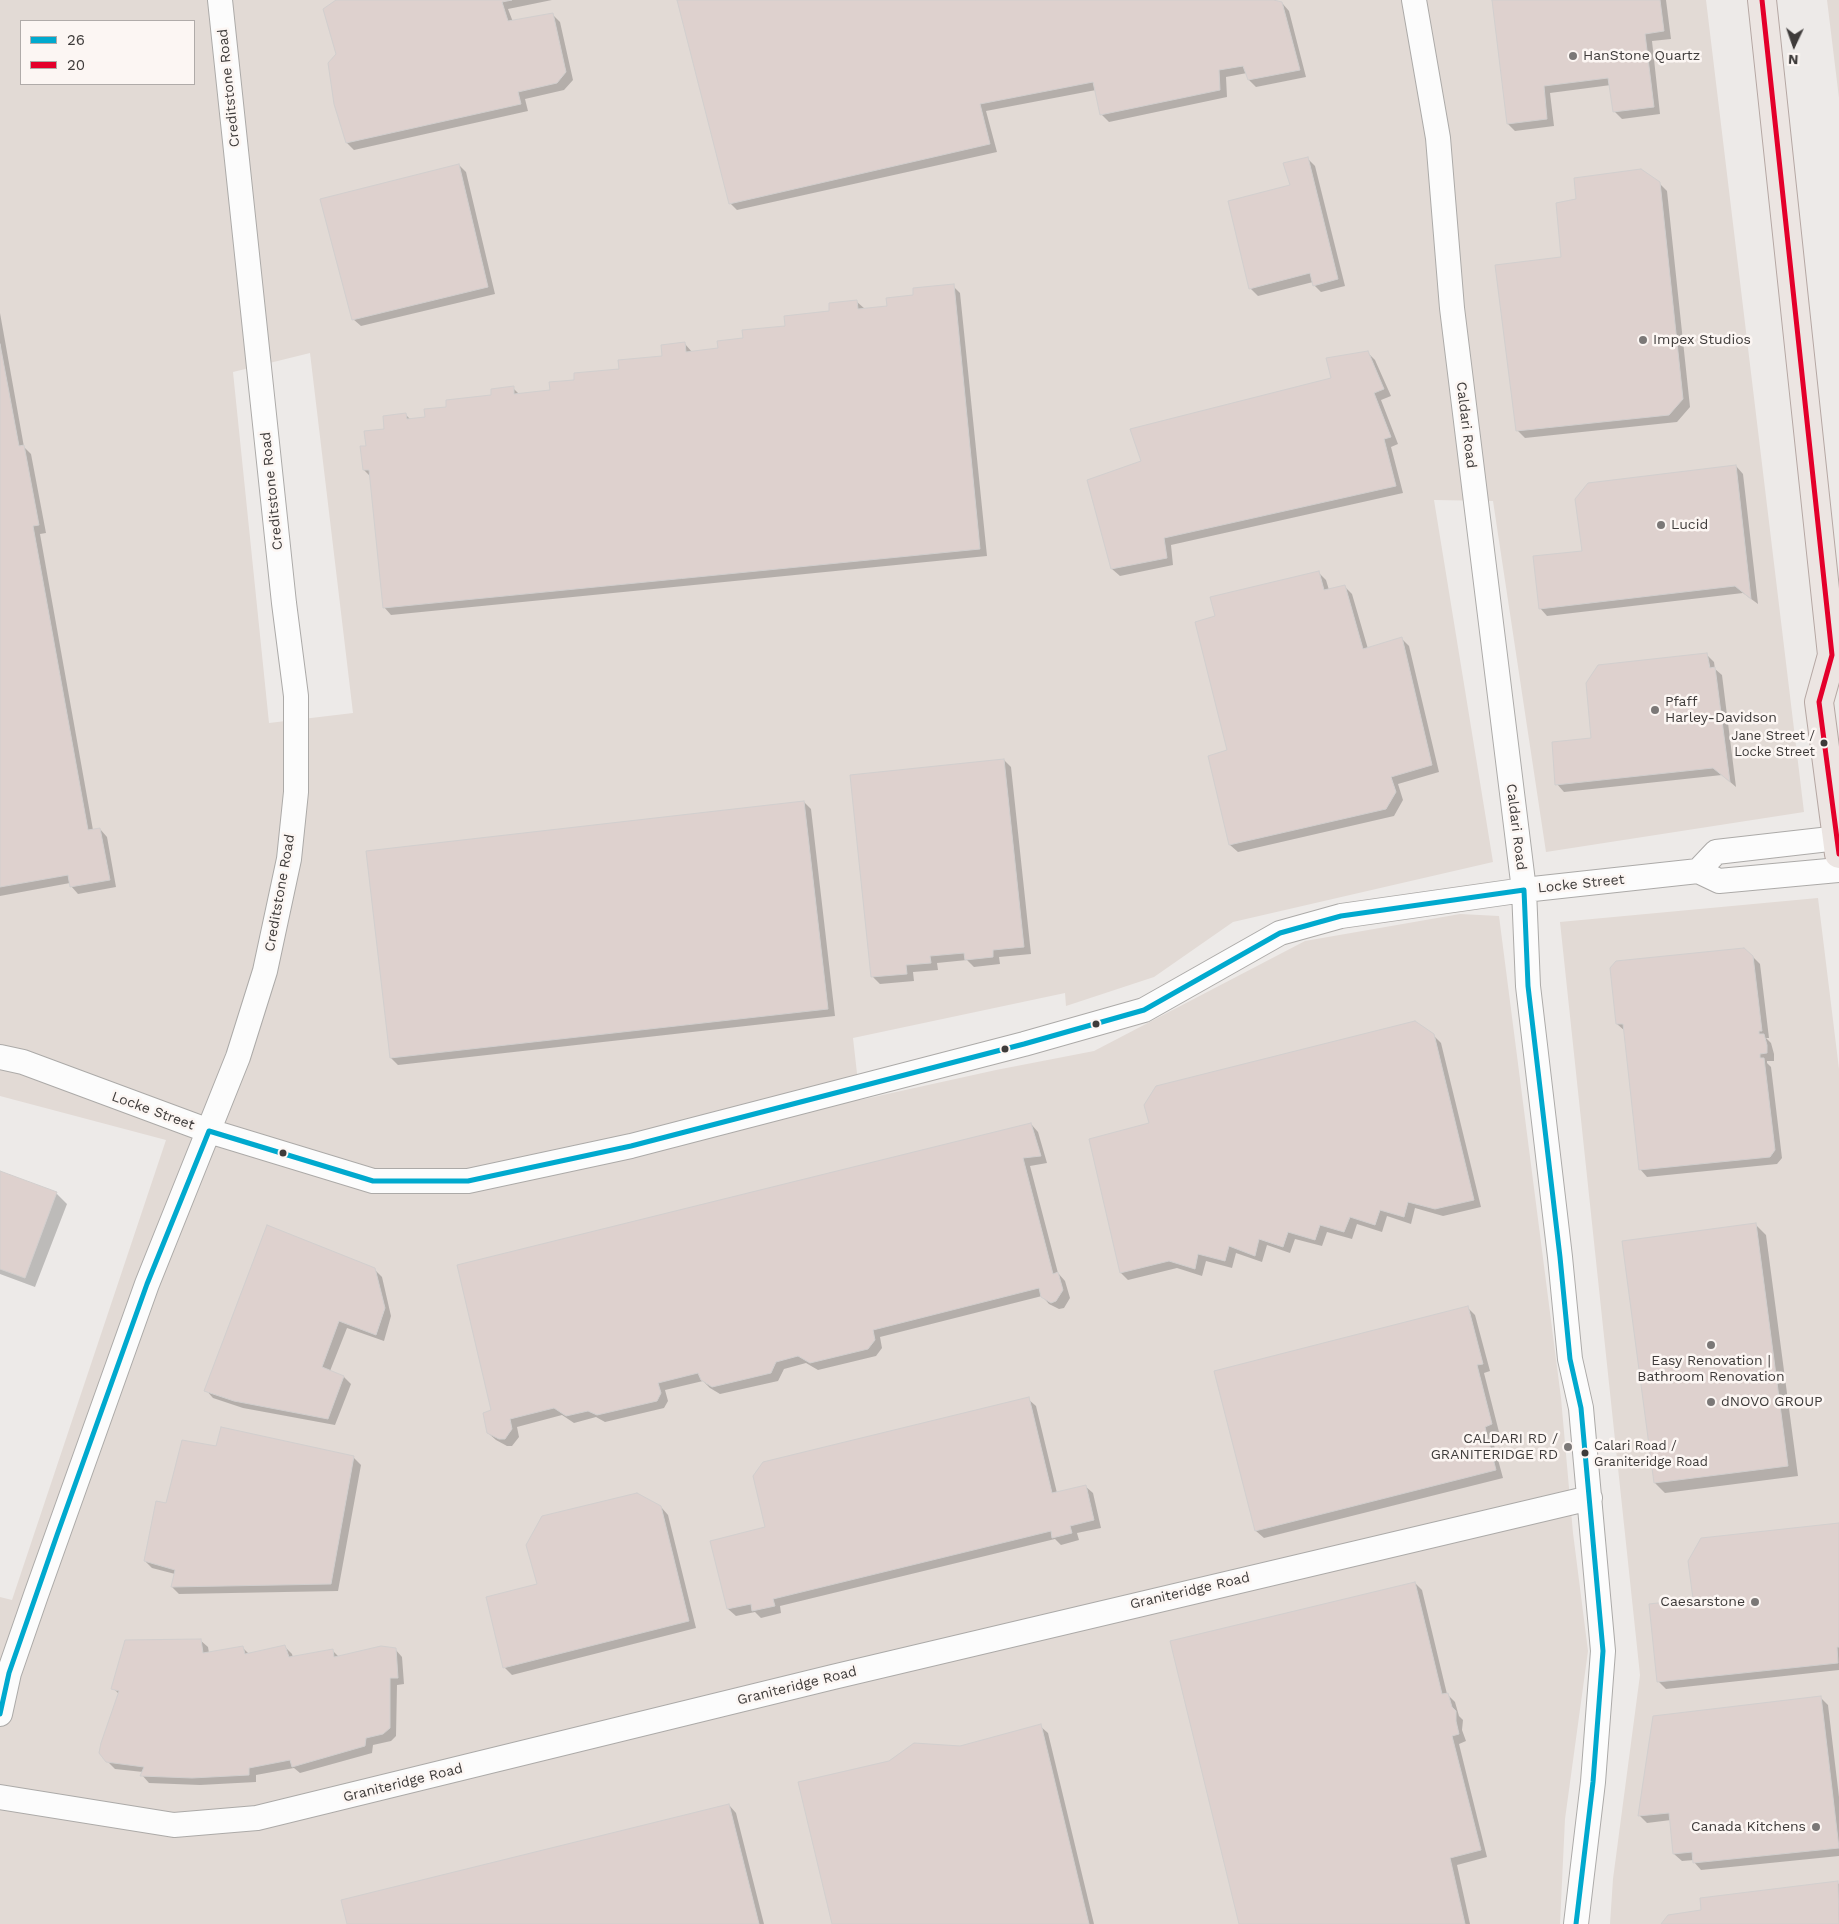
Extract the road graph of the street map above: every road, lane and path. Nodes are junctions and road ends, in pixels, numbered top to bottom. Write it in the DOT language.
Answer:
graph roads {
  1 [pos="220,0"];
  2 [pos="1414,0"];
  3 [pos="1762,0"];
  4 [pos="1835,661"];
  5 [pos="1838,843"];
  6 [pos="1839,870"];
  7 [pos="1698,871"];
  8 [pos="1524,890"];
  9 [pos="0,1057"];
  10 [pos="208,1131"];
  11 [pos="1590,1498"];
  12 [pos="0,1714"];
  13 [pos="0,1797"];
  14 [pos="1576,1924"];
  1 -- 10 [label="street, Creditstone Road"];
  2 -- 8 [label="street, Caldari Road"];
  3 -- 4 [label="main road"];
  4 -- 5 [label="main road"];
  5 -- 7 [label="street"];
  6 -- 7 [label="street, Locke Street"];
  7 -- 8 [label="street, Locke Street"];
  8 -- 10 [label="street, Locke Street"];
  8 -- 11 [label="street, Caldari Road"];
  9 -- 10 [label="street, Locke Street"];
  10 -- 12 [label="street, Creditstone Road"];
  11 -- 13 [label="street, Graniteridge Road"];
  11 -- 14 [label="street, Caldari Road"];
}
